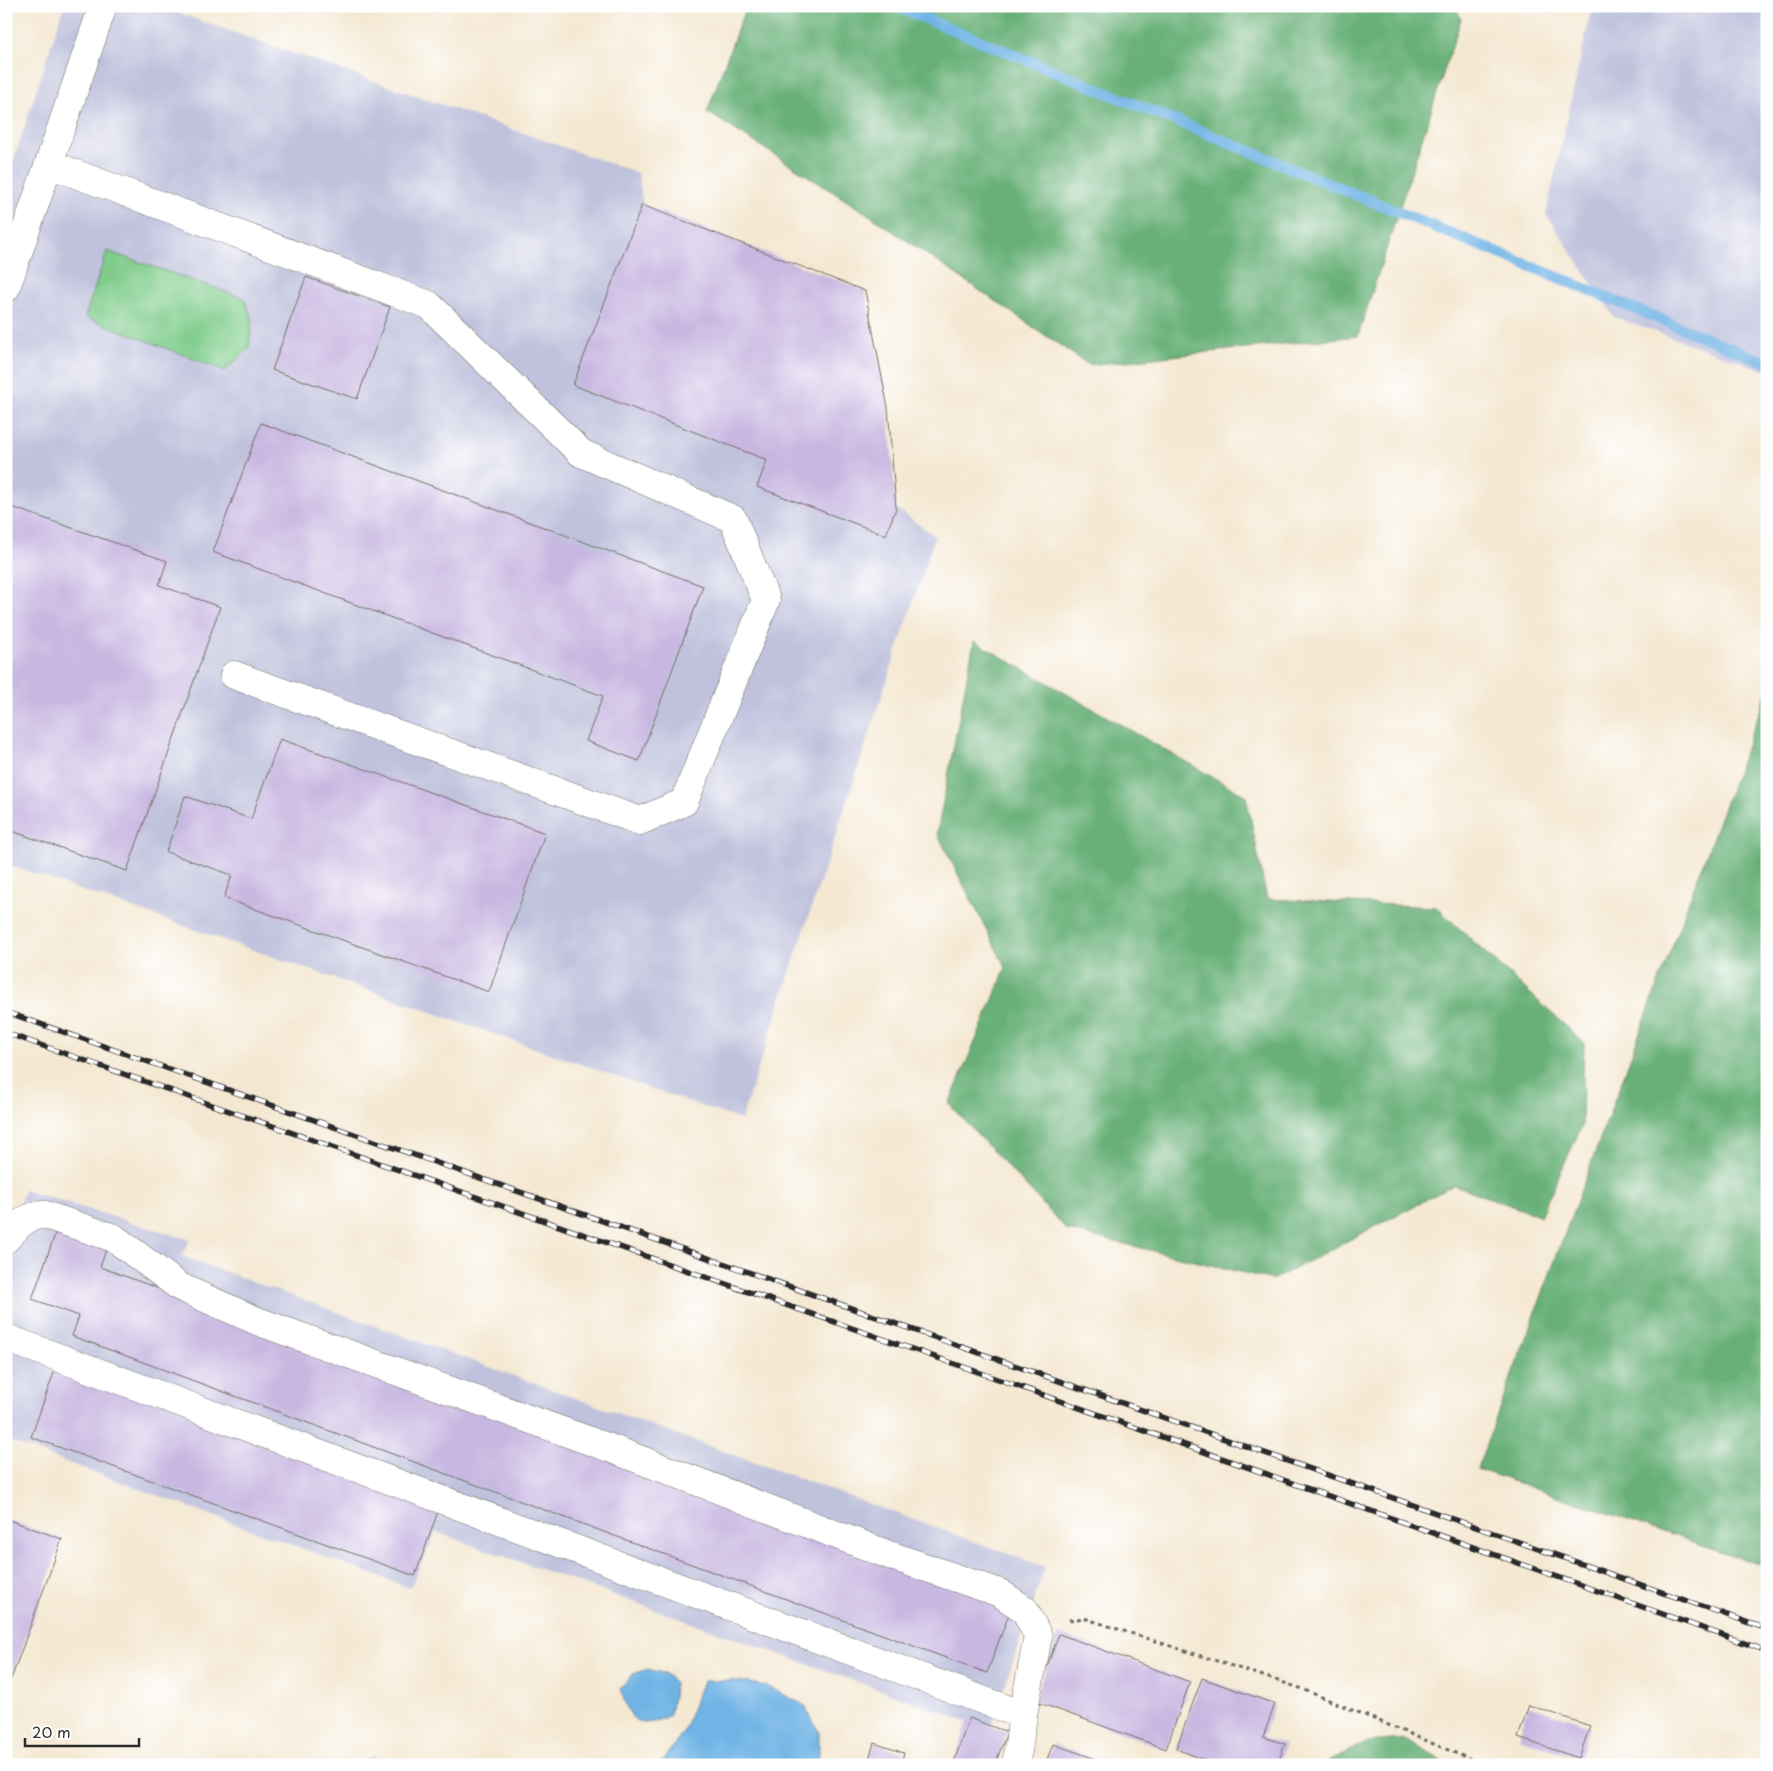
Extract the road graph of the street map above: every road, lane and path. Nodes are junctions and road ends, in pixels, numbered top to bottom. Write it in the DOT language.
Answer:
graph roads {
  1 [pos="103,6"];
  2 [pos="49,164"];
  3 [pos="6,288"];
  4 [pos="234,675"];
  5 [pos="6,1238"];
  6 [pos="6,1338"];
  7 [pos="1032,1626"];
  8 [pos="1023,1715"];
  9 [pos="1016,1765"];
  10 [pos="1484,1765"];
  1 -- 2 [label="lane"];
  2 -- 3 [label="lane"];
  2 -- 4 [label="lane"];
  5 -- 7 [label="lane"];
  6 -- 8 [label="lane"];
  7 -- 8 [label="lane"];
  7 -- 10 [label="path"];
  8 -- 9 [label="lane"];
}
